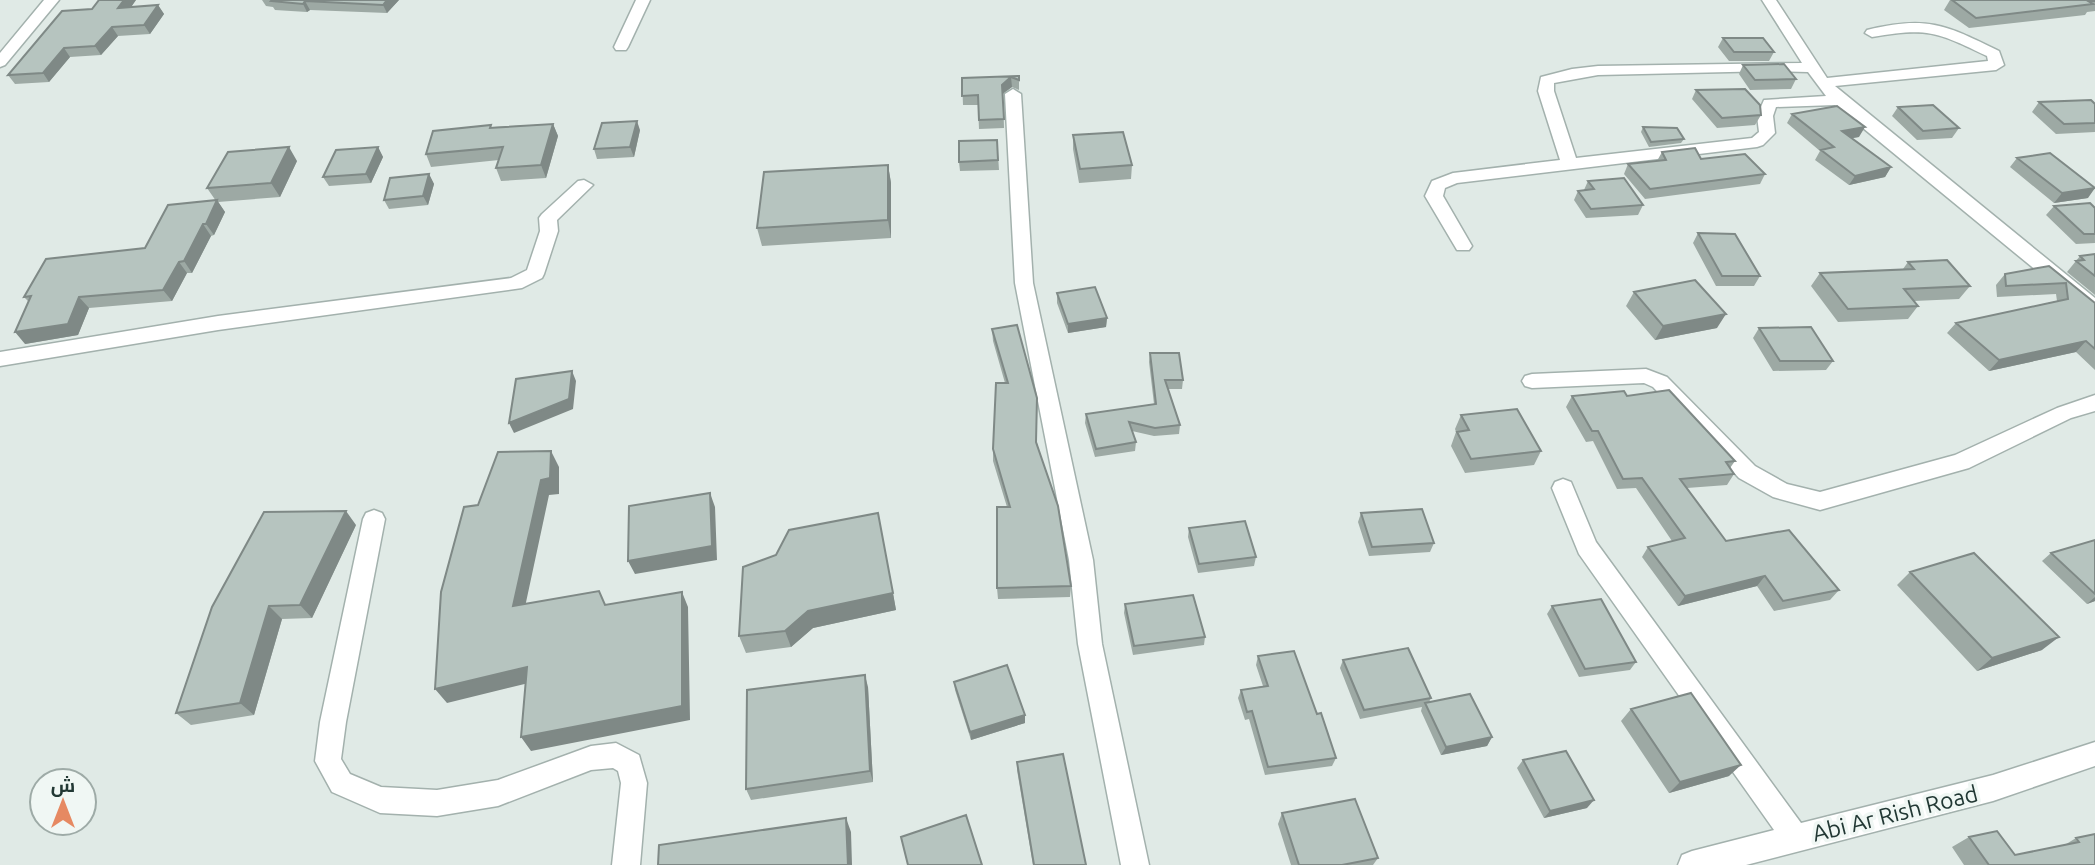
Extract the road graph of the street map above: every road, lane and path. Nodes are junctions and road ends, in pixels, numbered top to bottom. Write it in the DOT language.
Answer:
graph roads {
  1 [pos="52,0"];
  2 [pos="643,0"];
  3 [pos="1769,0"];
  4 [pos="1872,33"];
  5 [pos="621,47"];
  6 [pos="0,62"];
  7 [pos="1818,75"];
  8 [pos="1013,94"];
  9 [pos="1839,100"];
  10 [pos="1569,164"];
  11 [pos="584,185"];
  12 [pos="1463,246"];
  13 [pos="2095,307"];
  14 [pos="0,359"];
  15 [pos="1532,381"];
  16 [pos="2095,404"];
  17 [pos="1563,488"];
  18 [pos="374,519"];
  19 [pos="2095,754"];
  20 [pos="1796,839"];
  21 [pos="626,865"];
  22 [pos="1135,865"];
  23 [pos="1692,865"];
  1 -- 6 [label="street"];
  2 -- 5 [label="street"];
  3 -- 7 [label="street"];
  4 -- 7 [label="street"];
  7 -- 9 [label="street"];
  7 -- 10 [label="street"];
  8 -- 22 [label="street"];
  9 -- 10 [label="street"];
  9 -- 13 [label="street"];
  10 -- 12 [label="street"];
  11 -- 14 [label="street"];
  15 -- 16 [label="street"];
  17 -- 20 [label="street"];
  18 -- 21 [label="street"];
  19 -- 20 [label="street, Abi Ar Rish Road"];
  20 -- 23 [label="street, Abi Ar Rish Road"];
}
